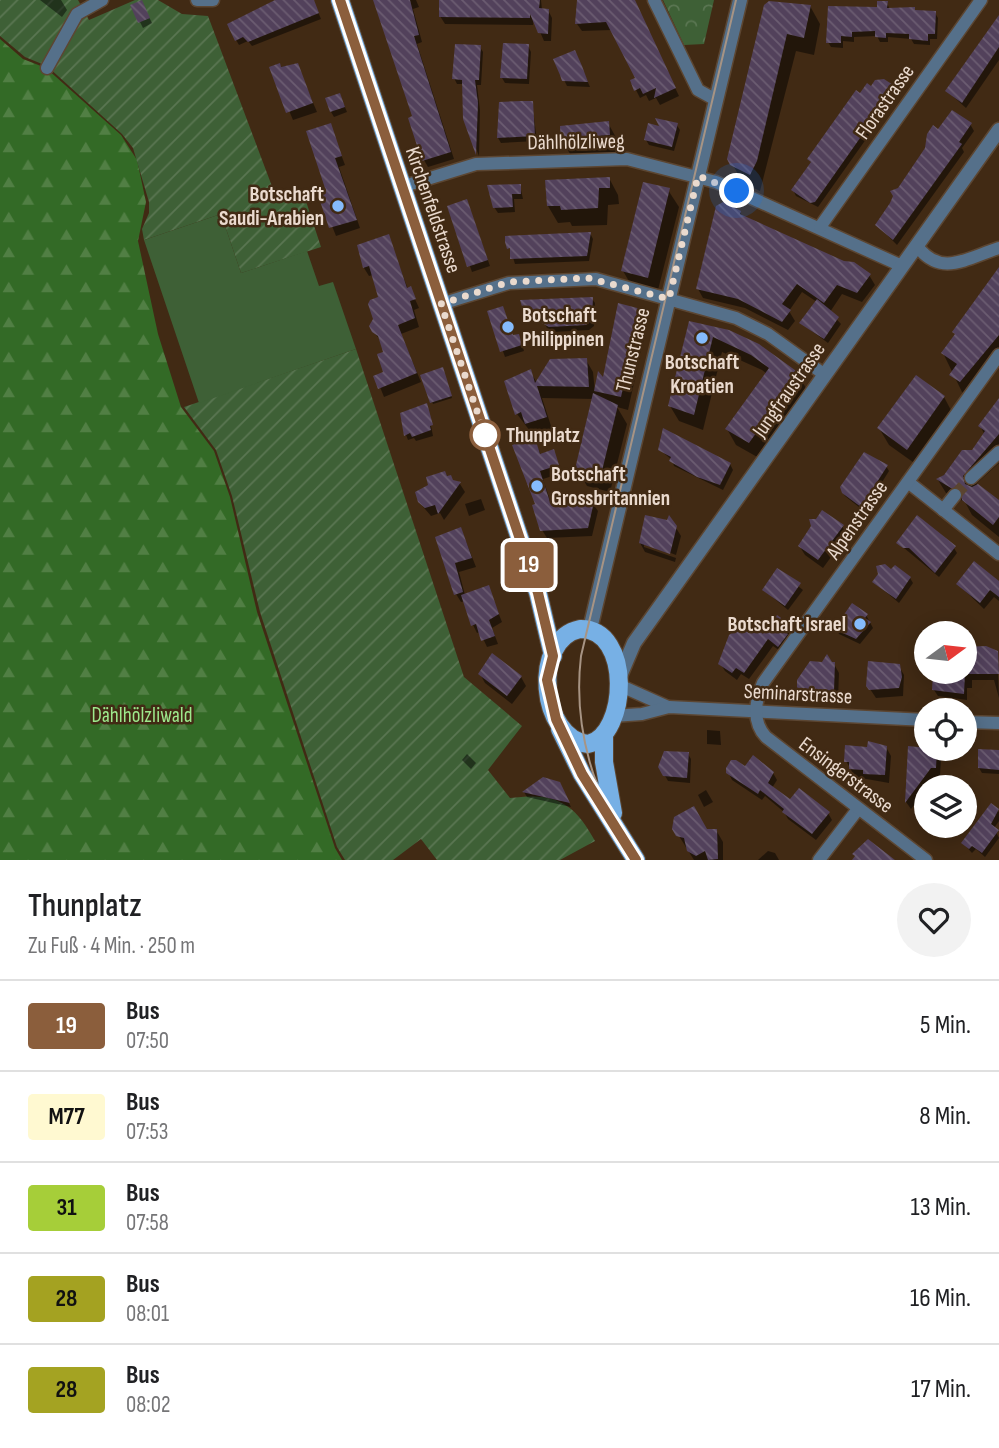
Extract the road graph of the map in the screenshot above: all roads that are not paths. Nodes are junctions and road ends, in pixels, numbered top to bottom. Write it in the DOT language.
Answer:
graph roads {
  1 [pos="102,0"];
  2 [pos="197,0"];
  3 [pos="213,0"];
  4 [pos="340,0"];
  5 [pos="654,0"];
  6 [pos="740,0"];
  7 [pos="981,0"];
  8 [pos="47,68"];
  9 [pos="716,100"];
  10 [pos="999,130"];
  11 [pos="698,176"];
  12 [pos="401,187"];
  13 [pos="820,227"];
  14 [pos="917,246"];
  15 [pos="999,248"];
  16 [pos="902,266"];
  17 [pos="669,299"];
  18 [pos="441,304"];
  19 [pos="999,355"];
  20 [pos="825,375"];
  21 [pos="999,452"];
  22 [pos="971,478"];
  23 [pos="908,482"];
  24 [pos="955,495"];
  25 [pos="943,510"];
  26 [pos="999,554"];
  27 [pos="538,593"];
  28 [pos="590,629"];
  29 [pos="569,633"];
  30 [pos="553,656"];
  31 [pos="619,681"];
  32 [pos="669,707"];
  33 [pos="756,711"];
  34 [pos="613,716"];
  35 [pos="556,719"];
  36 [pos="914,719"];
  37 [pos="977,722"];
  38 [pos="999,723"];
  39 [pos="604,734"];
  40 [pos="858,808"];
  41 [pos="619,830"];
  42 [pos="636,860"];
  43 [pos="819,860"];
  44 [pos="926,860"];
  1 -- 8 [label="street"];
  2 -- 3 [label="street"];
  4 -- 12 [label="main road, Kirchenfeldstrasse"];
  5 -- 9 [label="street"];
  6 -- 9 [label="street, Thunstrasse"];
  7 -- 13 [label="street, Florastrasse"];
  9 -- 11 [label="street, Thunstrasse"];
  10 -- 14 [label="street, Jungfraustrasse"];
  11 -- 12 [label="street, Dählhölzliweg"];
  11 -- 13 [label="street, Dählhölzliweg"];
  11 -- 17 [label="street, Thunstrasse"];
  12 -- 18 [label="main road, Kirchenfeldstrasse"];
  13 -- 16 [label="street, Dählhölzliweg"];
  14 -- 15 [label="street"];
  14 -- 16 [label="street, Jungfraustrasse"];
  16 -- 20 [label="street, Jungfraustrasse"];
  17 -- 18 [label="street"];
  17 -- 20 [label="street"];
  17 -- 28 [label="street, Thunstrasse"];
  18 -- 27 [label="main road, Kirchenfeldstrasse"];
  19 -- 23 [label="street, Alpenstrasse"];
  20 -- 31 [label="street, Jungfraustrasse"];
  21 -- 22 [label="street"];
  23 -- 25 [label="street"];
  23 -- 33 [label="street, Alpenstrasse"];
  24 -- 25 [label="street"];
  25 -- 26 [label="street"];
  27 -- 29 [label="main road, Kirchenfeldstrasse"];
  27 -- 30 [label="main road, Kirchenfeldstrasse"];
  28 -- 29 [label="main road"];
  28 -- 31 [label="main road"];
  29 -- 30 [label="main road"];
  30 -- 35 [label="main road"];
  31 -- 32 [label="street, Seminarstrasse"];
  31 -- 34 [label="main road"];
  32 -- 33 [label="street, Seminarstrasse"];
  32 -- 34 [label="street, Seminarstrasse"];
  33 -- 36 [label="street, Seminarstrasse"];
  33 -- 40 [label="street, Ensingerstrasse"];
  34 -- 39 [label="main road"];
  35 -- 39 [label="main road"];
  35 -- 41 [label="main road"];
  37 -- 38 [label="street"];
  39 -- 41 [label="main road"];
  40 -- 43 [label="street"];
  40 -- 44 [label="street, Ensingerstrasse"];
  41 -- 42 [label="main road"];
}
